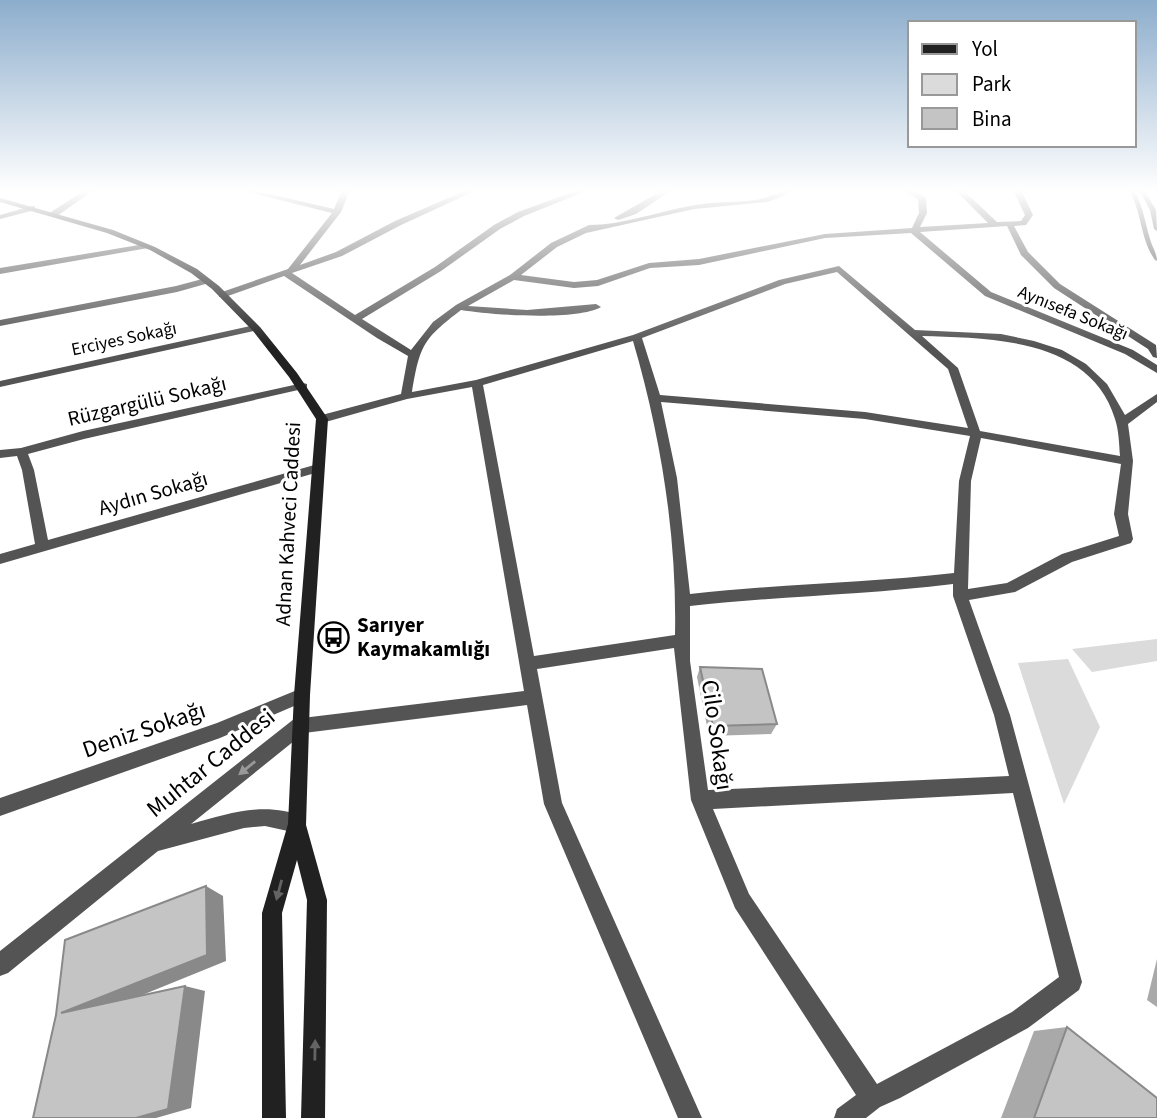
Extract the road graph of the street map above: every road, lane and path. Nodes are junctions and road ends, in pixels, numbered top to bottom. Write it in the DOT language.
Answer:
graph roads {
  1 [pos="134,242"];
  2 [pos="312,242"];
  3 [pos="363,242"];
  4 [pos="476,242"];
  5 [pos="560,242"];
  6 [pos="795,242"];
  7 [pos="927,242"];
  8 [pos="1019,242"];
  9 [pos="1148,242"];
  10 [pos="145,246"];
  11 [pos="1157,260"];
  12 [pos="0,271"];
  13 [pos="287,272"];
  14 [pos="513,277"];
  15 [pos="205,281"];
  16 [pos="222,295"];
  17 [pos="459,307"];
  18 [pos="596,307"];
  19 [pos="357,318"];
  20 [pos="0,323"];
  21 [pos="255,328"];
  22 [pos="911,333"];
  23 [pos="637,337"];
  24 [pos="413,355"];
  25 [pos="1157,355"];
  26 [pos="1157,370"];
  27 [pos="477,383"];
  28 [pos="0,384"];
  29 [pos="303,386"];
  30 [pos="406,396"];
  31 [pos="1157,397"];
  32 [pos="655,398"];
  33 [pos="322,419"];
  34 [pos="1122,423"];
  35 [pos="976,435"];
  36 [pos="21,452"];
  37 [pos="0,454"];
  38 [pos="1127,460"];
  39 [pos="318,468"];
  40 [pos="42,547"];
  41 [pos="0,559"];
  42 [pos="960,578"];
  43 [pos="960,596"];
  44 [pos="682,601"];
  45 [pos="682,640"];
  46 [pos="526,664"];
  47 [pos="302,695"];
  48 [pos="533,697"];
  49 [pos="300,725"];
  50 [pos="1020,784"];
  51 [pos="700,800"];
  52 [pos="0,807"];
  53 [pos="297,824"];
  54 [pos="154,843"];
  55 [pos="0,965"];
  56 [pos="872,1098"];
  57 [pos="274,1118"];
  58 [pos="313,1118"];
  59 [pos="690,1118"];
  60 [pos="846,1118"];
  1 -- 10 [label="main road, Adnan Kahveci Caddesi"];
  2 -- 13 [label="street"];
  3 -- 13 [label="street"];
  4 -- 19 [label="street"];
  5 -- 14 [label="street"];
  6 -- 14 [label="street"];
  7 -- 26 [label="street, Aynısefa Sokağı"];
  8 -- 25 [label="street"];
  9 -- 11 [label="lane"];
  10 -- 12 [label="street"];
  10 -- 15 [label="main road, Adnan Kahveci Caddesi"];
  13 -- 16 [label="street"];
  13 -- 19 [label="street"];
  14 -- 17 [label="street"];
  15 -- 16 [label="main road, Adnan Kahveci Caddesi"];
  15 -- 20 [label="street"];
  16 -- 21 [label="main road, Adnan Kahveci Caddesi"];
  17 -- 18 [label="street"];
  17 -- 24 [label="street"];
  19 -- 24 [label="street"];
  21 -- 28 [label="street, Erciyes Sokağı"];
  21 -- 29 [label="main road, Adnan Kahveci Caddesi"];
  22 -- 23 [label="street"];
  22 -- 34 [label="street"];
  22 -- 35 [label="street"];
  23 -- 27 [label="street"];
  23 -- 32 [label="street, Cilo Sokağı"];
  24 -- 30 [label="street"];
  27 -- 30 [label="street"];
  27 -- 46 [label="street"];
  29 -- 33 [label="main road, Adnan Kahveci Caddesi"];
  29 -- 36 [label="street, Rüzgargülü Sokağı"];
  30 -- 33 [label="street"];
  31 -- 34 [label="street"];
  32 -- 35 [label="street"];
  32 -- 44 [label="street, Cilo Sokağı"];
  33 -- 39 [label="main road, Adnan Kahveci Caddesi"];
  34 -- 38 [label="street"];
  35 -- 38 [label="street"];
  35 -- 42 [label="street"];
  36 -- 37 [label="street, Rüzgargülü Sokağı"];
  36 -- 40 [label="street"];
  38 -- 43 [label="street"];
  39 -- 40 [label="street, Aydın Sokağı"];
  39 -- 47 [label="main road, Adnan Kahveci Caddesi"];
  40 -- 41 [label="street, Aydın Sokağı"];
  42 -- 43 [label="street"];
  42 -- 44 [label="street"];
  43 -- 50 [label="street"];
  44 -- 45 [label="street, Cilo Sokağı"];
  45 -- 46 [label="street"];
  45 -- 51 [label="street, Cilo Sokağı"];
  46 -- 48 [label="street"];
  47 -- 49 [label="main road, Adnan Kahveci Caddesi"];
  47 -- 52 [label="street, Deniz Sokağı"];
  48 -- 49 [label="street"];
  48 -- 59 [label="street"];
  49 -- 53 [label="main road, Adnan Kahveci Caddesi"];
  49 -- 54 [label="street, Muhtar Caddesi, one-way"];
  50 -- 51 [label="street"];
  50 -- 56 [label="street"];
  51 -- 56 [label="street, Cilo Sokağı"];
  53 -- 54 [label="street, Muhtar Caddesi"];
  53 -- 57 [label="main road, Adnan Kahveci Caddesi, one-way"];
  58 -- 53 [label="main road, Adnan Kahveci Caddesi, one-way"];
  54 -- 55 [label="street, Muhtar Caddesi"];
  56 -- 60 [label="street"];
}
